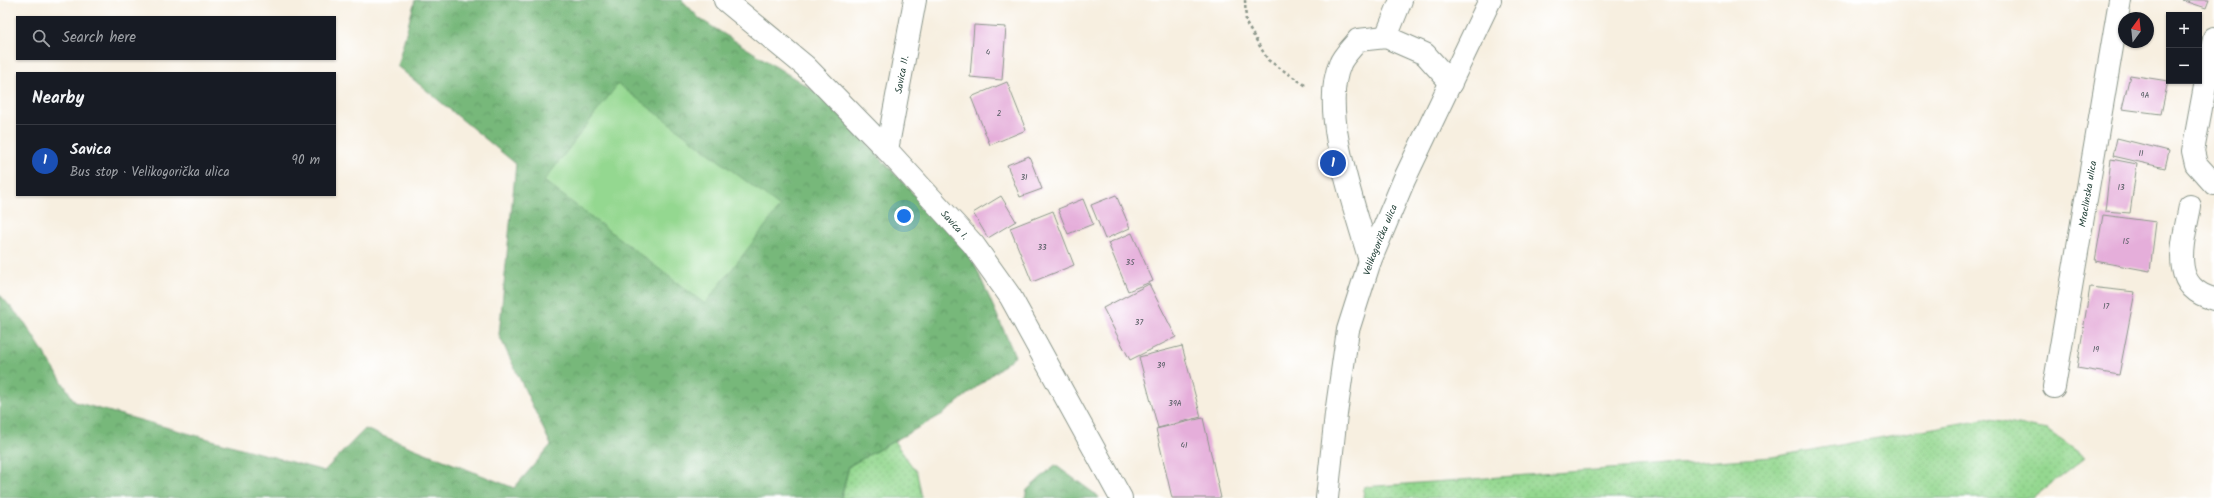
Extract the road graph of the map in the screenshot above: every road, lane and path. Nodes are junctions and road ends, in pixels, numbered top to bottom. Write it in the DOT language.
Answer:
graph roads {
  1 [pos="725,0"];
  2 [pos="915,0"];
  3 [pos="1245,0"];
  4 [pos="1401,0"];
  5 [pos="1490,0"];
  6 [pos="2120,0"];
  7 [pos="1386,37"];
  8 [pos="2214,38"];
  9 [pos="1451,83"];
  10 [pos="1333,86"];
  11 [pos="887,150"];
  12 [pos="2214,184"];
  13 [pos="2190,206"];
  14 [pos="1370,261"];
  15 [pos="2214,299"];
  16 [pos="2054,387"];
  17 [pos="1121,498"];
  18 [pos="1327,498"];
  1 -- 11 [label="street, Savica I."];
  2 -- 11 [label="street, Savica II."];
  3 -- 10 [label="path"];
  4 -- 7 [label="street"];
  5 -- 9 [label="street, Velikogorička ulica"];
  6 -- 16 [label="street, Mraclinska ulica"];
  7 -- 9 [label="street"];
  7 -- 10 [label="street"];
  8 -- 12 [label="street"];
  9 -- 14 [label="street, Velikogorička ulica"];
  10 -- 14 [label="street"];
  11 -- 17 [label="street, Savica I."];
  13 -- 15 [label="street"];
  14 -- 18 [label="street, Velikogorička ulica"];
}
